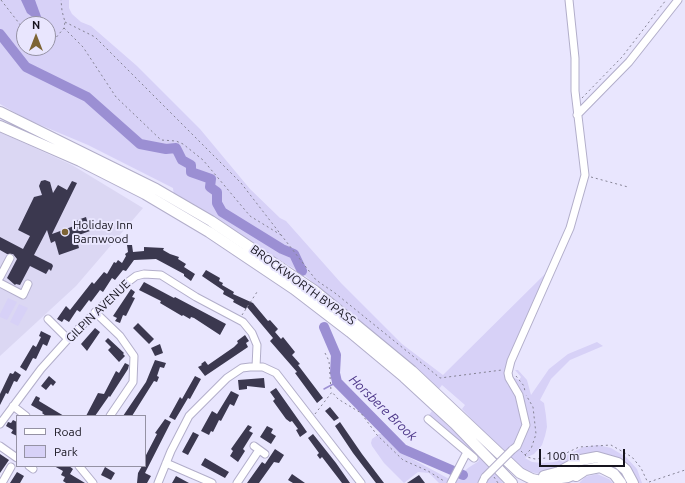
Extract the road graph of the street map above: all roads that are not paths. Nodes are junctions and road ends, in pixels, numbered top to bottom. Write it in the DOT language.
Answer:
graph roads {
  1 [pos="568,0"];
  2 [pos="678,0"];
  3 [pos="0,112"];
  4 [pos="577,114"];
  5 [pos="0,126"];
  6 [pos="10,258"];
  7 [pos="0,276"];
  8 [pos="0,283"];
  9 [pos="28,284"];
  10 [pos="95,312"];
  11 [pos="48,319"];
  12 [pos="68,339"];
  13 [pos="256,367"];
  14 [pos="13,406"];
  15 [pos="25,415"];
  16 [pos="111,415"];
  17 [pos="428,419"];
  18 [pos="0,424"];
  19 [pos="0,446"];
  20 [pos="260,450"];
  21 [pos="467,452"];
  22 [pos="16,457"];
  23 [pos="474,458"];
  24 [pos="166,463"];
  25 [pos="11,466"];
  26 [pos="80,467"];
  27 [pos="580,472"];
  28 [pos="524,476"];
  29 [pos="2,479"];
  30 [pos="453,480"];
  31 [pos="483,480"];
  32 [pos="92,483"];
  33 [pos="158,483"];
  34 [pos="212,483"];
  35 [pos="237,483"];
  36 [pos="361,483"];
  37 [pos="512,483"];
  38 [pos="572,483"];
  39 [pos="621,483"];
  40 [pos="633,483"];
  1 -- 4 [label="street"];
  2 -- 4 [label="street"];
  3 -- 28 [label="highway, BROCKWORTH BYPASS"];
  4 -- 31 [label="street, bridge"];
  5 -- 37 [label="highway, BROCKWORTH BYPASS"];
  6 -- 7 [label="street"];
  8 -- 9 [label="street"];
  10 -- 12 [label="street, GILPIN AVENUE"];
  10 -- 13 [label="street, GILPIN AVENUE"];
  10 -- 16 [label="street"];
  11 -- 12 [label="street"];
  12 -- 14 [label="street, GILPIN AVENUE"];
  13 -- 24 [label="street"];
  13 -- 36 [label="street"];
  14 -- 15 [label="street"];
  14 -- 18 [label="street, GILPIN AVENUE"];
  17 -- 21 [label="street"];
  19 -- 22 [label="street"];
  20 -- 35 [label="street"];
  21 -- 23 [label="street"];
  21 -- 30 [label="street"];
  24 -- 33 [label="street"];
  24 -- 34 [label="street"];
  25 -- 29 [label="street"];
  26 -- 32 [label="street"];
  27 -- 28 [label="highway, BROCKWORTH BYPASS"];
  27 -- 38 [label="highway"];
  27 -- 39 [label="highway, BROCKWORTH BYPASS"];
  28 -- 40 [label="highway"];
}
